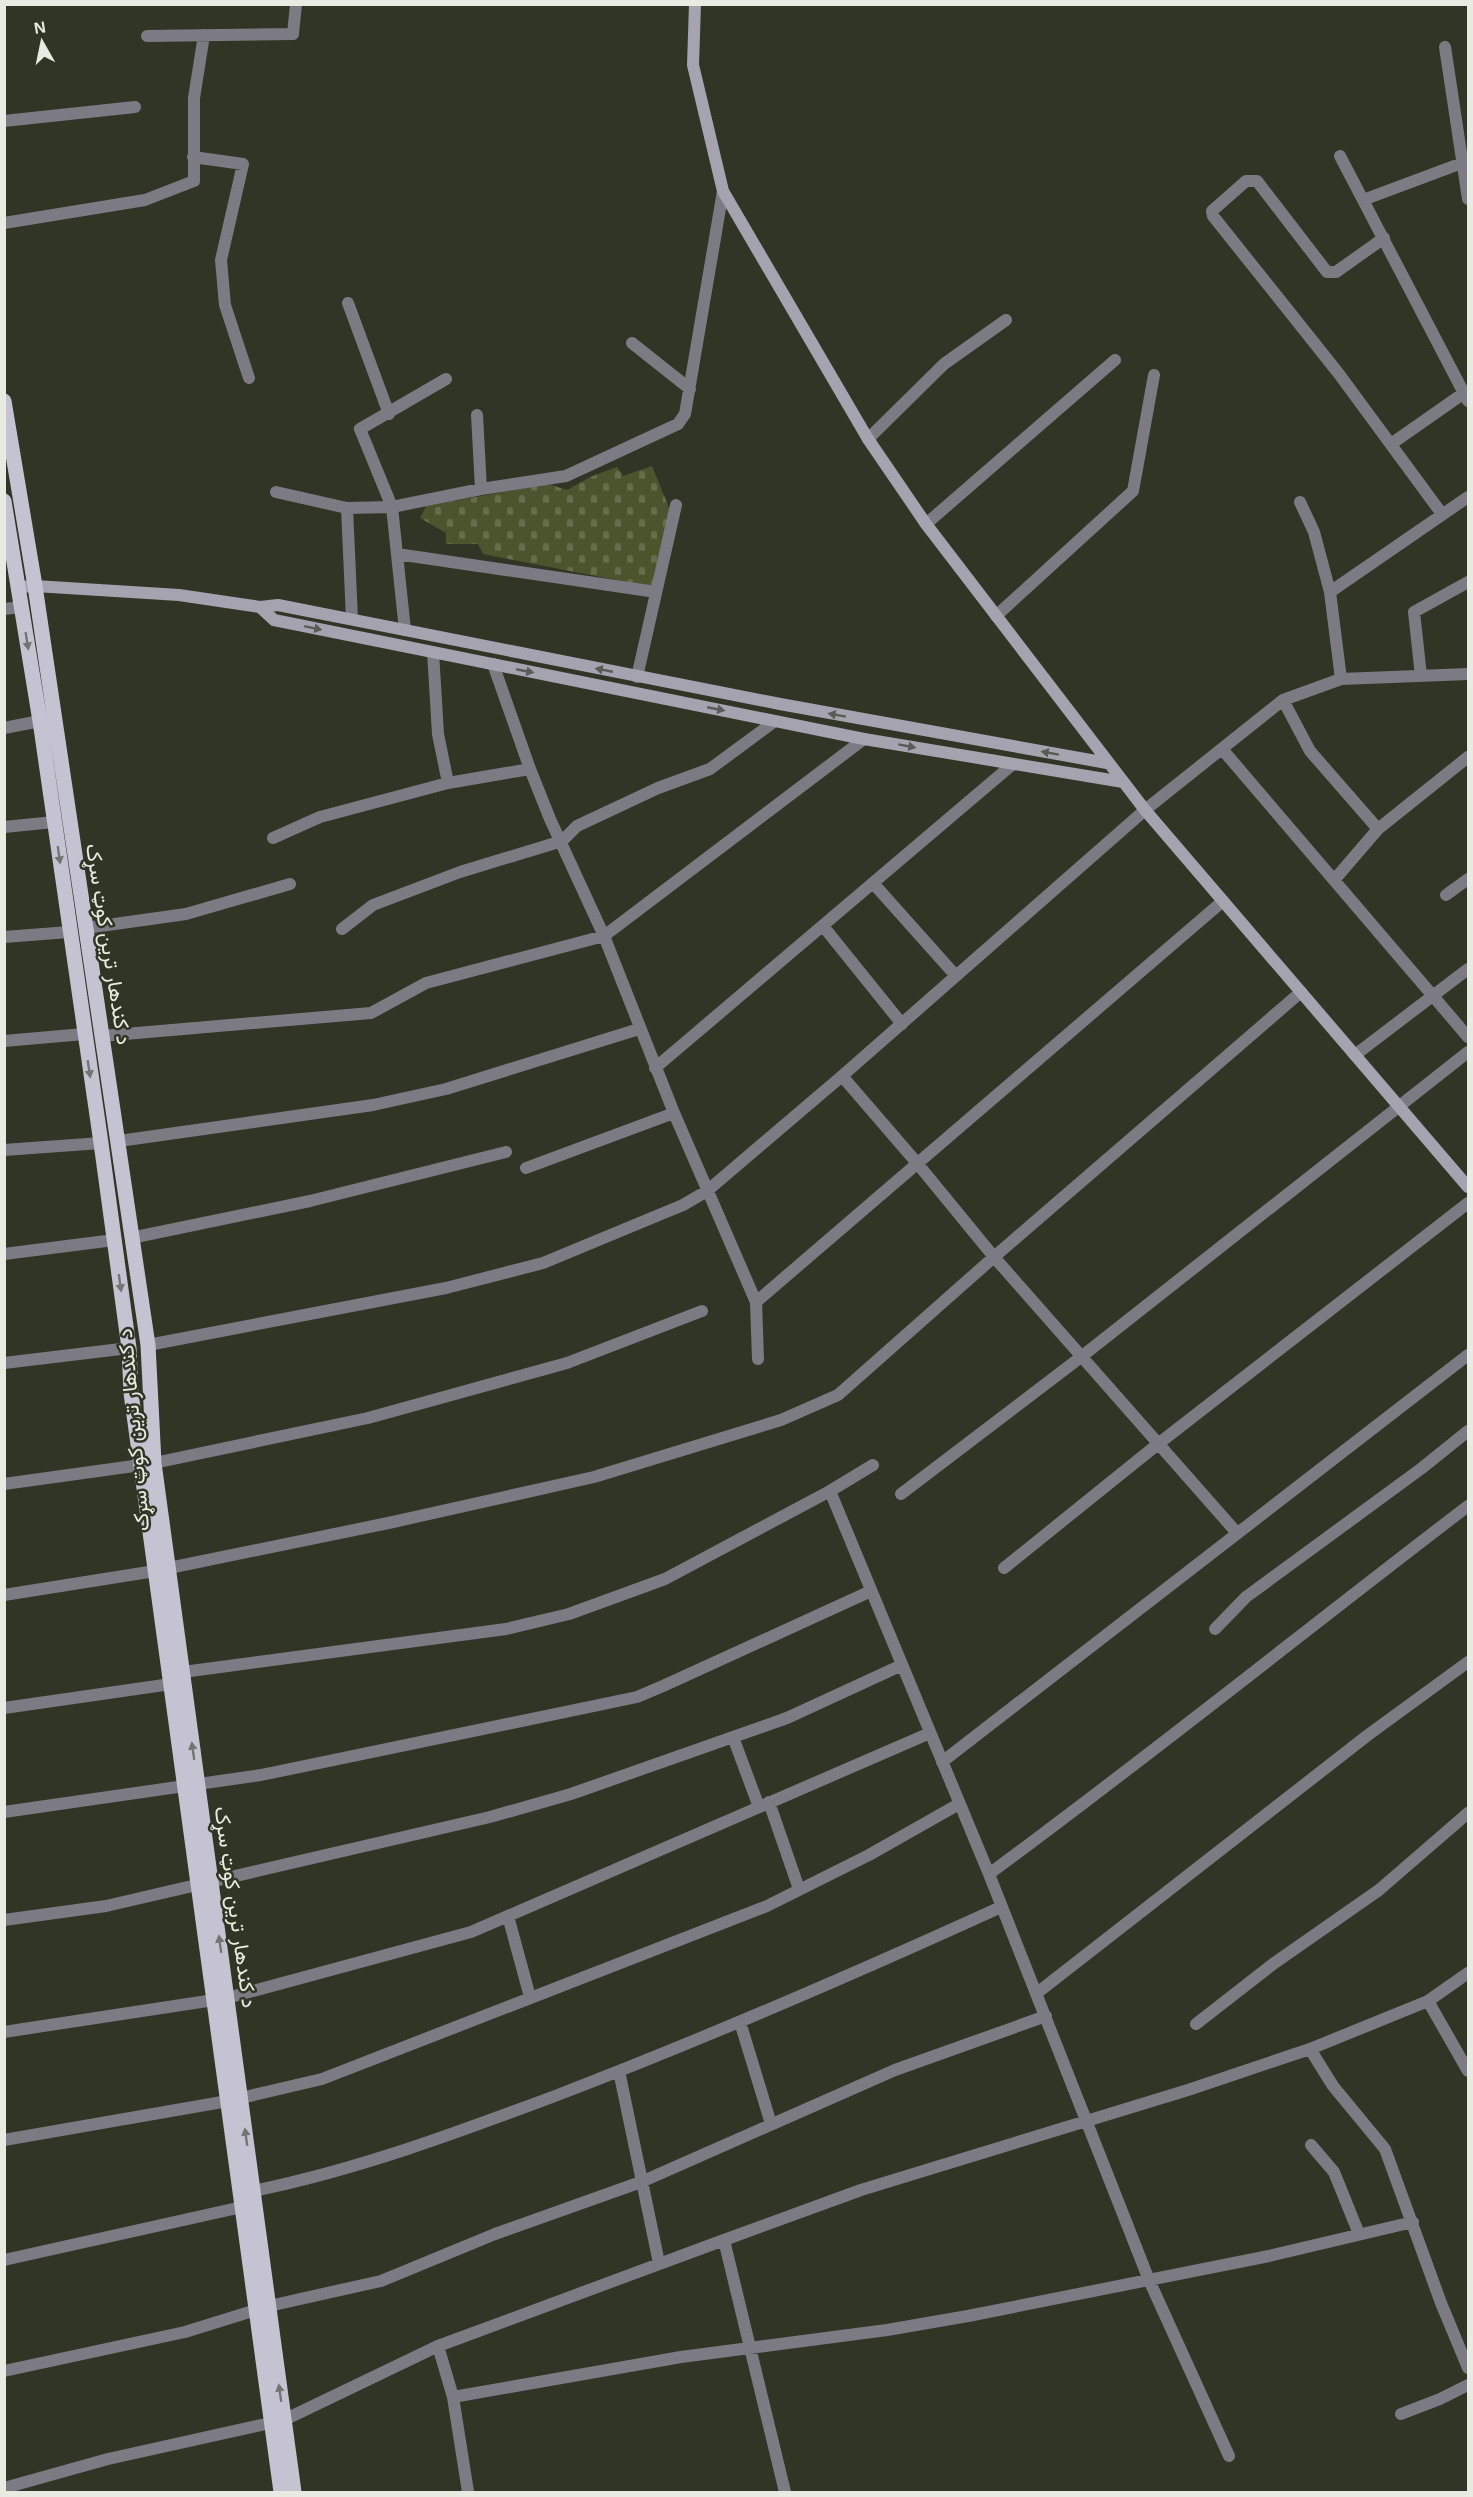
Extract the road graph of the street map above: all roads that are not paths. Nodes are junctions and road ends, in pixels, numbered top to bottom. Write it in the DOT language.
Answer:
graph roads {
  1 [pos="296,4"];
  2 [pos="695,4"];
  3 [pos="204,35"];
  4 [pos="147,36"];
  5 [pos="1445,47"];
  6 [pos="135,107"];
  7 [pos="4,121"];
  8 [pos="1340,156"];
  9 [pos="192,157"];
  10 [pos="1462,163"];
  11 [pos="723,191"];
  12 [pos="1468,199"];
  13 [pos="1363,200"];
  14 [pos="4,223"];
  15 [pos="1384,238"];
  16 [pos="348,303"];
  17 [pos="1006,320"];
  18 [pos="632,343"];
  19 [pos="1115,360"];
  20 [pos="1154,375"];
  21 [pos="249,378"];
  22 [pos="446,379"];
  23 [pos="690,389"];
  24 [pos="1466,397"];
  25 [pos="4,401"];
  26 [pos="389,414"];
  27 [pos="477,415"];
  28 [pos="868,439"];
  29 [pos="1391,444"];
  30 [pos="481,489"];
  31 [pos="276,492"];
  32 [pos="1468,497"];
  33 [pos="1300,502"];
  34 [pos="676,505"];
  35 [pos="5,506"];
  36 [pos="392,507"];
  37 [pos="347,508"];
  38 [pos="1442,514"];
  39 [pos="926,524"];
  40 [pos="397,554"];
  41 [pos="1468,582"];
  42 [pos="35,586"];
  43 [pos="18,587"];
  44 [pos="656,592"];
  45 [pos="1330,592"];
  46 [pos="22,607"];
  47 [pos="260,607"];
  48 [pos="4,609"];
  49 [pos="996,616"];
  50 [pos="352,619"];
  51 [pos="405,630"];
  52 [pos="433,652"];
  53 [pos="493,664"];
  54 [pos="1468,674"];
  55 [pos="1421,676"];
  56 [pos="637,677"];
  57 [pos="1341,680"];
  58 [pos="1283,700"];
  59 [pos="40,720"];
  60 [pos="775,721"];
  61 [pos="4,728"];
  62 [pos="864,739"];
  63 [pos="1222,749"];
  64 [pos="1468,757"];
  65 [pos="1107,763"];
  66 [pos="1013,764"];
  67 [pos="530,769"];
  68 [pos="1123,782"];
  69 [pos="448,783"];
  70 [pos="58,798"];
  71 [pos="1145,810"];
  72 [pos="54,822"];
  73 [pos="4,827"];
  74 [pos="1378,829"];
  75 [pos="273,838"];
  76 [pos="562,841"];
  77 [pos="1335,879"];
  78 [pos="1468,879"];
  79 [pos="290,884"];
  80 [pos="873,884"];
  81 [pos="1446,896"];
  82 [pos="1223,901"];
  83 [pos="823,926"];
  84 [pos="86,928"];
  85 [pos="342,928"];
  86 [pos="69,932"];
  87 [pos="603,936"];
  88 [pos="4,937"];
  89 [pos="1468,969"];
  90 [pos="956,976"];
  91 [pos="1301,992"];
  92 [pos="1434,995"];
  93 [pos="902,1024"];
  94 [pos="639,1029"];
  95 [pos="84,1034"];
  96 [pos="102,1036"];
  97 [pos="1468,1036"];
  98 [pos="4,1041"];
  99 [pos="1468,1052"];
  100 [pos="1355,1055"];
  101 [pos="655,1068"];
  102 [pos="842,1077"];
  103 [pos="1399,1106"];
  104 [pos="674,1113"];
  105 [pos="119,1141"];
  106 [pos="101,1143"];
  107 [pos="4,1150"];
  108 [pos="506,1152"];
  109 [pos="917,1163"];
  110 [pos="525,1168"];
  111 [pos="1468,1188"];
  112 [pos="707,1191"];
  113 [pos="1468,1203"];
  114 [pos="131,1238"];
  115 [pos="114,1240"];
  116 [pos="4,1254"];
  117 [pos="993,1257"];
  118 [pos="756,1302"];
  119 [pos="702,1311"];
  120 [pos="148,1345"];
  121 [pos="129,1348"];
  122 [pos="1468,1355"];
  123 [pos="1081,1357"];
  124 [pos="758,1359"];
  125 [pos="4,1363"];
  126 [pos="1468,1431"];
  127 [pos="1158,1444"];
  128 [pos="147,1464"];
  129 [pos="873,1465"];
  130 [pos="4,1484"];
  131 [pos="830,1491"];
  132 [pos="901,1494"];
  133 [pos="1468,1506"];
  134 [pos="1238,1533"];
  135 [pos="1004,1568"];
  136 [pos="162,1569"];
  137 [pos="871,1591"];
  138 [pos="4,1595"];
  139 [pos="1215,1629"];
  140 [pos="1468,1662"];
  141 [pos="902,1665"];
  142 [pos="183,1672"];
  143 [pos="171,1684"];
  144 [pos="4,1708"];
  145 [pos="930,1732"];
  146 [pos="733,1737"];
  147 [pos="942,1762"];
  148 [pos="191,1787"];
  149 [pos="959,1804"];
  150 [pos="764,1805"];
  151 [pos="4,1812"];
  152 [pos="1468,1814"];
  153 [pos="989,1874"];
  154 [pos="204,1882"];
  155 [pos="799,1889"];
  156 [pos="1001,1907"];
  157 [pos="508,1916"];
  158 [pos="4,1920"];
  159 [pos="1468,1973"];
  160 [pos="1037,1994"];
  161 [pos="530,1997"];
  162 [pos="221,1999"];
  163 [pos="1428,2001"];
  164 [pos="1046,2016"];
  165 [pos="740,2022"];
  166 [pos="1196,2024"];
  167 [pos="4,2032"];
  168 [pos="1310,2049"];
  169 [pos="619,2071"];
  170 [pos="1468,2072"];
  171 [pos="234,2100"];
  172 [pos="1087,2121"];
  173 [pos="771,2124"];
  174 [pos="4,2140"];
  175 [pos="1311,2145"];
  176 [pos="243,2162"];
  177 [pos="641,2182"];
  178 [pos="253,2191"];
  179 [pos="242,2207"];
  180 [pos="1413,2222"];
  181 [pos="1359,2234"];
  182 [pos="724,2240"];
  183 [pos="4,2260"];
  184 [pos="659,2263"];
  185 [pos="1149,2280"];
  186 [pos="262,2308"];
  187 [pos="438,2346"];
  188 [pos="751,2349"];
  189 [pos="1468,2368"];
  190 [pos="4,2371"];
  191 [pos="1468,2385"];
  192 [pos="453,2397"];
  193 [pos="1401,2414"];
  194 [pos="278,2422"];
  195 [pos="1229,2457"];
  196 [pos="4,2488"];
  197 [pos="281,2493"];
  198 [pos="294,2493"];
  199 [pos="468,2493"];
  200 [pos="785,2493"];
  1 -- 3 [label="street"];
  2 -- 11 [label="main road"];
  3 -- 4 [label="street"];
  3 -- 9 [label="street"];
  5 -- 10 [label="street"];
  6 -- 7 [label="street"];
  8 -- 13 [label="street"];
  9 -- 14 [label="street"];
  9 -- 21 [label="street"];
  10 -- 12 [label="street"];
  10 -- 13 [label="street"];
  11 -- 23 [label="street"];
  11 -- 28 [label="main road"];
  13 -- 15 [label="street"];
  15 -- 24 [label="street"];
  15 -- 29 [label="street"];
  16 -- 26 [label="street"];
  17 -- 28 [label="street"];
  18 -- 23 [label="street"];
  19 -- 39 [label="street"];
  20 -- 49 [label="street"];
  22 -- 26 [label="street"];
  23 -- 30 [label="street"];
  24 -- 29 [label="street"];
  25 -- 42 [label="main road, د کندهار ترين کوټ سړک"];
  26 -- 36 [label="street"];
  27 -- 30 [label="street"];
  28 -- 39 [label="main road"];
  29 -- 38 [label="street"];
  30 -- 36 [label="street"];
  31 -- 37 [label="street"];
  32 -- 38 [label="street"];
  33 -- 45 [label="street"];
  34 -- 44 [label="street"];
  35 -- 43 [label="main road, د کندهار ترين کوټ سړک"];
  36 -- 37 [label="street"];
  36 -- 40 [label="street"];
  37 -- 50 [label="street"];
  38 -- 45 [label="street"];
  39 -- 49 [label="main road"];
  40 -- 44 [label="street"];
  40 -- 51 [label="street"];
  41 -- 55 [label="street"];
  42 -- 43 [label="main road"];
  42 -- 47 [label="main road"];
  42 -- 70 [label="main road, د کندهار ترين کوټ سړک"];
  43 -- 46 [label="main road, د کندهار ترين کوټ سړک"];
  44 -- 56 [label="street"];
  45 -- 57 [label="street"];
  46 -- 48 [label="street"];
  46 -- 59 [label="main road, د کندهار ترين کوټ سړک, one-way"];
  47 -- 50 [label="main road"];
  47 -- 52 [label="main road, one-way"];
  49 -- 65 [label="main road"];
  50 -- 51 [label="main road"];
  56 -- 51 [label="main road, one-way"];
  52 -- 53 [label="main road"];
  52 -- 69 [label="street"];
  53 -- 60 [label="main road, one-way"];
  53 -- 67 [label="street"];
  54 -- 55 [label="street"];
  55 -- 57 [label="street"];
  65 -- 56 [label="main road, one-way"];
  57 -- 58 [label="street"];
  58 -- 63 [label="street"];
  58 -- 74 [label="street"];
  59 -- 61 [label="street"];
  59 -- 70 [label="main road, د کندهار ترين کوټ سړک"];
  60 -- 62 [label="main road"];
  60 -- 76 [label="street"];
  62 -- 66 [label="main road, one-way"];
  62 -- 87 [label="street"];
  63 -- 71 [label="street"];
  63 -- 77 [label="street"];
  64 -- 74 [label="street"];
  65 -- 68 [label="main road"];
  66 -- 68 [label="main road"];
  66 -- 80 [label="street"];
  67 -- 69 [label="street"];
  67 -- 76 [label="street"];
  68 -- 71 [label="main road"];
  69 -- 75 [label="street"];
  70 -- 72 [label="main road, د کندهار ترين کوټ سړک"];
  70 -- 84 [label="main road, د کندهار ترين کوټ سړک"];
  71 -- 82 [label="main road"];
  71 -- 90 [label="street"];
  72 -- 73 [label="street"];
  72 -- 86 [label="main road, د کندهار ترين کوټ سړک, one-way"];
  74 -- 77 [label="street"];
  76 -- 85 [label="street"];
  76 -- 87 [label="street"];
  77 -- 92 [label="street"];
  78 -- 81 [label="street"];
  79 -- 84 [label="street"];
  80 -- 83 [label="street"];
  80 -- 90 [label="street"];
  82 -- 91 [label="main road"];
  82 -- 109 [label="street"];
  83 -- 93 [label="street"];
  83 -- 101 [label="street"];
  84 -- 96 [label="main road, د کندهار ترين کوټ سړک"];
  86 -- 88 [label="street"];
  86 -- 95 [label="main road, د کندهار ترين کوټ سړک"];
  87 -- 94 [label="street"];
  87 -- 96 [label="street"];
  89 -- 92 [label="street"];
  90 -- 93 [label="street"];
  91 -- 100 [label="main road"];
  91 -- 117 [label="street"];
  92 -- 97 [label="street"];
  92 -- 100 [label="street"];
  93 -- 102 [label="street"];
  94 -- 101 [label="street"];
  94 -- 105 [label="street"];
  95 -- 98 [label="street"];
  95 -- 106 [label="main road, د کندهار ترين کوټ سړک, one-way"];
  96 -- 105 [label="main road, د کندهار ترين کوټ سړک"];
  99 -- 103 [label="street"];
  100 -- 103 [label="main road"];
  101 -- 104 [label="street"];
  102 -- 109 [label="street"];
  102 -- 112 [label="street"];
  103 -- 111 [label="main road"];
  103 -- 123 [label="street"];
  104 -- 110 [label="street"];
  104 -- 112 [label="street"];
  105 -- 114 [label="main road, د کندهار ترين کوټ سړک"];
  106 -- 107 [label="street"];
  106 -- 115 [label="main road, د کندهار ترين کوټ سړک"];
  108 -- 114 [label="street"];
  109 -- 117 [label="street"];
  109 -- 118 [label="street"];
  112 -- 118 [label="street"];
  112 -- 120 [label="street"];
  113 -- 127 [label="street"];
  114 -- 120 [label="main road, د کندهار ترين کوټ سړک"];
  115 -- 116 [label="street"];
  115 -- 121 [label="main road, د کندهار ترين کوټ سړک, one-way"];
  117 -- 123 [label="street"];
  117 -- 136 [label="street"];
  118 -- 124 [label="street"];
  119 -- 128 [label="street"];
  120 -- 121 [label="main road"];
  120 -- 128 [label="main road, د کندهار ترين کوټ سړک"];
  121 -- 125 [label="street"];
  121 -- 128 [label="main road, د کندهار ترين کوټ سړک"];
  122 -- 134 [label="street"];
  123 -- 127 [label="street"];
  123 -- 132 [label="street"];
  126 -- 139 [label="street"];
  127 -- 134 [label="street"];
  127 -- 135 [label="street"];
  128 -- 130 [label="street"];
  128 -- 136 [label="main road, د کندهار ترين کوټ سړک"];
  129 -- 131 [label="street"];
  131 -- 137 [label="street"];
  131 -- 142 [label="street"];
  133 -- 153 [label="street"];
  134 -- 147 [label="street"];
  136 -- 138 [label="street"];
  136 -- 142 [label="main road, د کندهار ترين کوټ سړک"];
  136 -- 143 [label="main road, د کندهار ترين کوټ سړک"];
  137 -- 141 [label="street"];
  137 -- 148 [label="street"];
  140 -- 160 [label="street"];
  141 -- 145 [label="street"];
  141 -- 146 [label="street"];
  148 -- 142 [label="main road, د کندهار ترين کوټ سړک, one-way"];
  143 -- 144 [label="street"];
  143 -- 148 [label="main road, د کندهار ترين کوټ سړک"];
  145 -- 147 [label="street"];
  145 -- 150 [label="street"];
  146 -- 150 [label="street"];
  146 -- 154 [label="street"];
  147 -- 149 [label="street"];
  148 -- 151 [label="street"];
  148 -- 154 [label="main road, د کندهار ترين کوټ سړک"];
  149 -- 153 [label="street"];
  149 -- 155 [label="street"];
  150 -- 155 [label="street"];
  150 -- 157 [label="street"];
  152 -- 166 [label="street"];
  153 -- 156 [label="street"];
  154 -- 158 [label="street"];
  154 -- 162 [label="main road, د کندهار ترين کوټ سړک"];
  155 -- 161 [label="street"];
  156 -- 160 [label="street"];
  156 -- 165 [label="street"];
  157 -- 161 [label="street"];
  157 -- 162 [label="street"];
  159 -- 163 [label="street"];
  160 -- 164 [label="street"];
  161 -- 171 [label="street"];
  162 -- 167 [label="street"];
  162 -- 171 [label="main road, د کندهار ترين کوټ سړک"];
  163 -- 168 [label="street"];
  163 -- 170 [label="street"];
  164 -- 172 [label="street"];
  164 -- 173 [label="street"];
  165 -- 169 [label="street"];
  165 -- 173 [label="street"];
  168 -- 172 [label="street"];
  168 -- 180 [label="street"];
  169 -- 177 [label="street"];
  169 -- 178 [label="street"];
  171 -- 174 [label="street"];
  171 -- 176 [label="main road, د کندهار ترين کوټ سړک"];
  172 -- 182 [label="street"];
  172 -- 185 [label="street"];
  173 -- 177 [label="street"];
  175 -- 181 [label="street"];
  176 -- 178 [label="main road, د کندهار ترين کوټ سړک"];
  176 -- 179 [label="main road, د کندهار ترين کوټ سړک"];
  177 -- 184 [label="street"];
  177 -- 186 [label="street"];
  178 -- 186 [label="main road, د کندهار ترين کوټ سړک"];
  179 -- 183 [label="street"];
  179 -- 186 [label="main road, د کندهار ترين کوټ سړک"];
  180 -- 181 [label="street"];
  180 -- 189 [label="street"];
  181 -- 185 [label="street"];
  182 -- 184 [label="street"];
  182 -- 188 [label="street"];
  184 -- 187 [label="street"];
  185 -- 188 [label="street"];
  185 -- 195 [label="street"];
  186 -- 190 [label="street"];
  186 -- 194 [label="main road, د کندهار ترين کوټ سړک"];
  187 -- 192 [label="street"];
  187 -- 194 [label="street"];
  188 -- 192 [label="street"];
  188 -- 200 [label="street"];
  191 -- 193 [label="street"];
  192 -- 199 [label="street"];
  194 -- 196 [label="street"];
  194 -- 197 [label="main road, د کندهار ترين کوټ سړک"];
  194 -- 198 [label="main road, د کندهار ترين کوټ سړک"];
}
